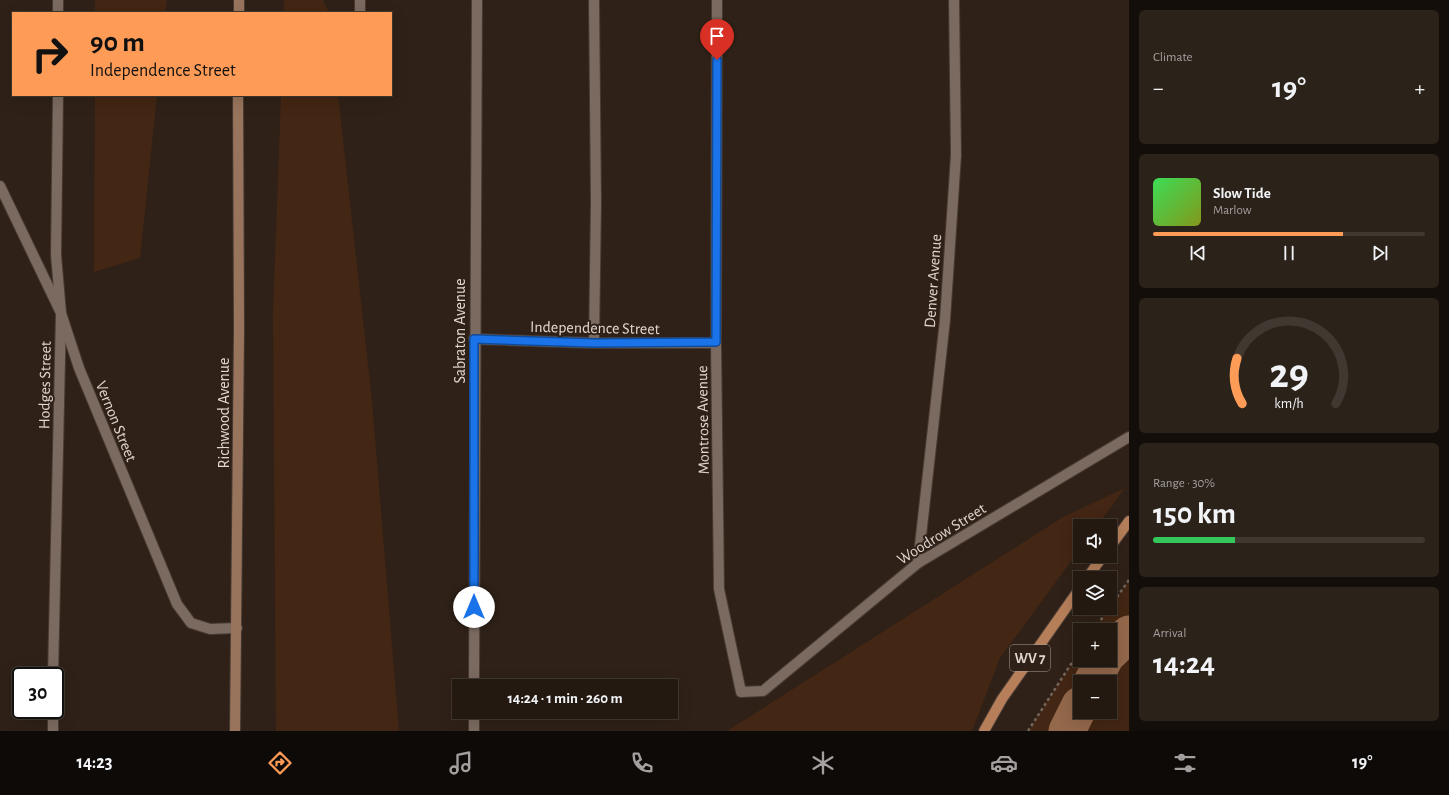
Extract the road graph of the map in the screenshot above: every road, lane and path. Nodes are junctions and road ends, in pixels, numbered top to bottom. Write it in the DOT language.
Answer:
graph roads {
  1 [pos="58,0"];
  2 [pos="239,0"];
  3 [pos="360,0"];
  4 [pos="476,0"];
  5 [pos="594,0"];
  6 [pos="717,0"];
  7 [pos="954,0"];
  8 [pos="58,12"];
  9 [pos="239,12"];
  10 [pos="360,12"];
  11 [pos="58,96"];
  12 [pos="238,96"];
  13 [pos="0,186"];
  14 [pos="61,313"];
  15 [pos="474,339"];
  16 [pos="716,342"];
  17 [pos="594,343"];
  18 [pos="1129,437"];
  19 [pos="1129,521"];
  20 [pos="1117,537"];
  21 [pos="918,563"];
  22 [pos="1129,580"];
  23 [pos="1117,597"];
  24 [pos="1073,598"];
  25 [pos="236,628"];
  26 [pos="1073,661"];
  27 [pos="54,667"];
  28 [pos="474,679"];
  29 [pos="741,692"];
  30 [pos="53,719"];
  31 [pos="474,719"];
  32 [pos="53,731"];
  33 [pos="235,731"];
  34 [pos="474,731"];
  35 [pos="984,731"];
  36 [pos="1028,731"];
  1 -- 8 [label="street"];
  2 -- 9 [label="street"];
  3 -- 10 [label="street"];
  4 -- 15 [label="street, Sabraton Avenue"];
  5 -- 17 [label="street"];
  6 -- 16 [label="street, Montrose Avenue"];
  7 -- 21 [label="street, Denver Avenue"];
  11 -- 14 [label="street, Hodges Street"];
  12 -- 25 [label="street, Richwood Avenue"];
  13 -- 14 [label="street, Vernon Street"];
  14 -- 25 [label="street, Vernon Street"];
  14 -- 27 [label="street, Hodges Street"];
  15 -- 17 [label="street, Independence Street"];
  15 -- 28 [label="street, Sabraton Avenue"];
  16 -- 17 [label="street, Independence Street"];
  16 -- 29 [label="street, Montrose Avenue"];
  18 -- 21 [label="street, Woodrow Street"];
  19 -- 20 [label="main road"];
  21 -- 29 [label="street, Woodrow Street"];
  22 -- 23 [label="path"];
  24 -- 35 [label="main road, WV 7"];
  25 -- 33 [label="street, Richwood Avenue"];
  26 -- 36 [label="path"];
  30 -- 32 [label="street"];
  31 -- 34 [label="street"];
}
